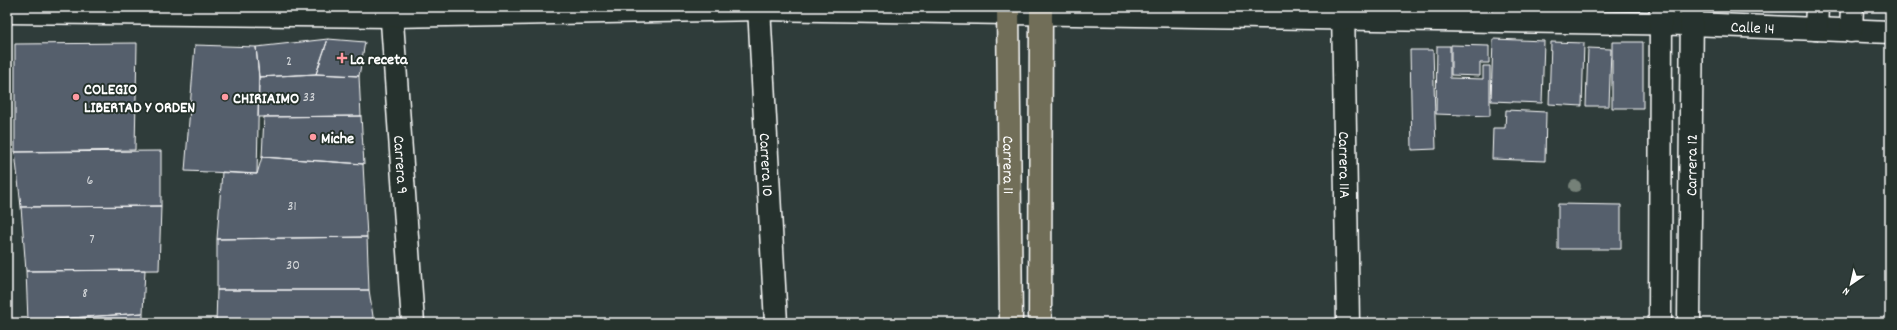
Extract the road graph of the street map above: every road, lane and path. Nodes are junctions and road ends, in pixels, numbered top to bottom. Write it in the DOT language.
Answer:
graph roads {
  1 [pos="1817,7"];
  2 [pos="1852,7"];
  3 [pos="760,8"];
  4 [pos="1008,10"];
  5 [pos="1041,10"];
  6 [pos="7,12"];
  7 [pos="391,12"];
  8 [pos="1344,13"];
  9 [pos="1661,15"];
  10 [pos="1692,15"];
  11 [pos="1816,29"];
  12 [pos="1851,31"];
  13 [pos="1890,32"];
  14 [pos="413,323"];
  15 [pos="776,323"];
  16 [pos="1011,323"];
  17 [pos="1040,323"];
  18 [pos="1348,323"];
  19 [pos="1660,323"];
  20 [pos="1689,323"];
  1 -- 11 [label="street"];
  2 -- 12 [label="street"];
  3 -- 4 [label="street, Calle 14"];
  3 -- 7 [label="street, Calle 14"];
  3 -- 15 [label="street, Carrera 10"];
  4 -- 5 [label="street, Calle 14"];
  4 -- 16 [label="main road, Carrera 11"];
  5 -- 8 [label="street, Calle 14"];
  5 -- 17 [label="main road, Carrera 11"];
  6 -- 7 [label="street, Calle 14"];
  7 -- 14 [label="street, Carrera 9"];
  8 -- 9 [label="street, Calle 14"];
  8 -- 18 [label="street, Carrera 11A"];
  9 -- 10 [label="street, Calle 14"];
  9 -- 19 [label="street, Carrera 12"];
  10 -- 11 [label="street, Calle 14"];
  10 -- 20 [label="street, Carrera 12"];
  11 -- 12 [label="street, Calle 14"];
  12 -- 13 [label="street, Calle 14"];
}
